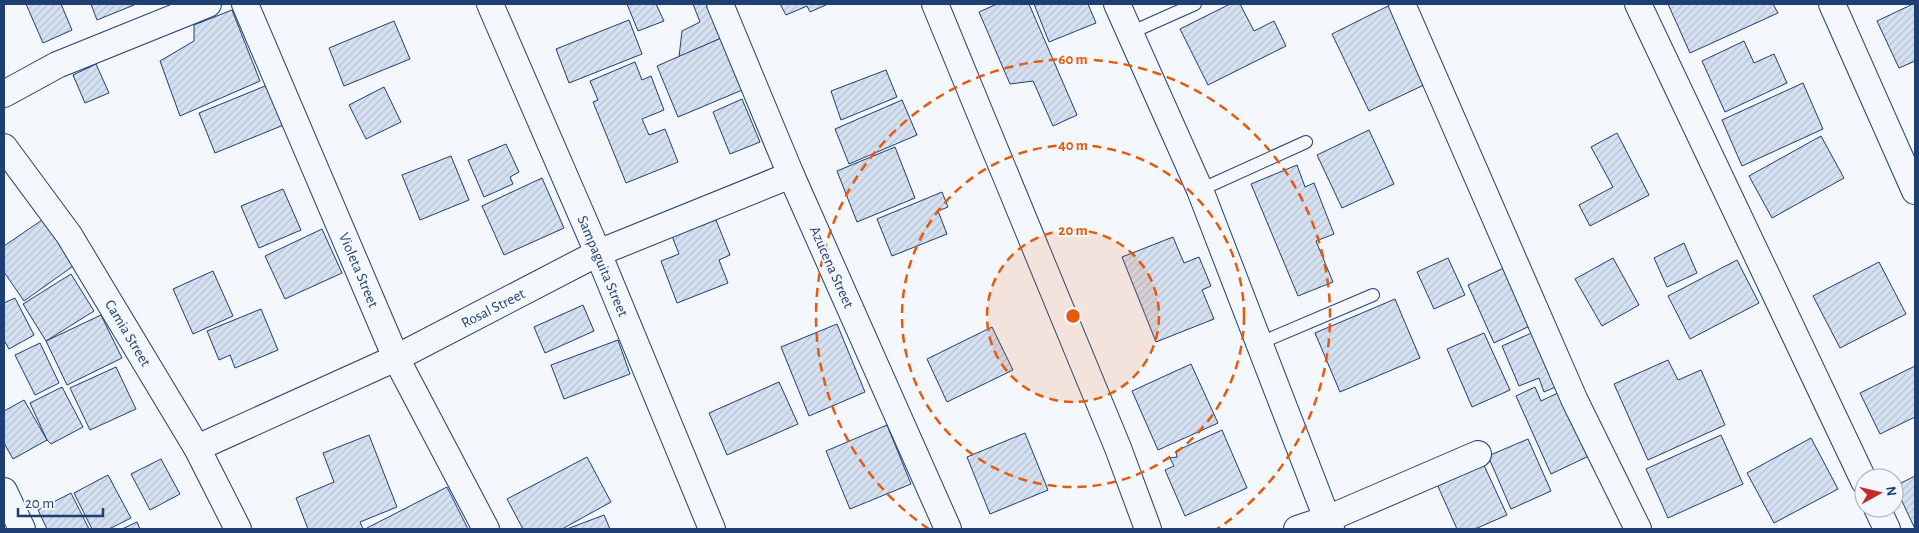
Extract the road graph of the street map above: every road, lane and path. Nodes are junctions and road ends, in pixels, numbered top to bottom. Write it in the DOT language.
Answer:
graph roads {
  1 [pos="208,4"];
  2 [pos="245,4"];
  3 [pos="490,4"];
  4 [pos="720,4"];
  5 [pos="935,4"];
  6 [pos="1117,4"];
  7 [pos="1194,4"];
  8 [pos="1402,4"];
  9 [pos="1638,4"];
  10 [pos="1832,4"];
  11 [pos="1130,34"];
  12 [pos="4,94"];
  13 [pos="1306,142"];
  14 [pos="4,146"];
  15 [pos="791,175"];
  16 [pos="1200,190"];
  17 [pos="1915,191"];
  18 [pos="598,253"];
  19 [pos="1373,295"];
  20 [pos="1260,343"];
  21 [pos="396,358"];
  22 [pos="197,448"];
  23 [pos="1478,454"];
  24 [pos="1858,468"];
  25 [pos="4,490"];
  26 [pos="1329,524"];
  27 [pos="22,529"];
  28 [pos="238,529"];
  29 [pos="486,529"];
  30 [pos="712,529"];
  31 [pos="948,529"];
  32 [pos="1148,529"];
  33 [pos="1297,529"];
  34 [pos="1638,529"];
  1 -- 12 [label="street"];
  2 -- 21 [label="street, Violeta Street"];
  3 -- 18 [label="street, Sampaguita Street"];
  4 -- 15 [label="street, Azucena Street"];
  5 -- 32 [label="street"];
  6 -- 11 [label="street"];
  7 -- 11 [label="lane"];
  8 -- 34 [label="street"];
  9 -- 24 [label="street"];
  10 -- 17 [label="street"];
  11 -- 16 [label="street"];
  13 -- 16 [label="lane"];
  14 -- 22 [label="street, Camia Street"];
  15 -- 18 [label="street, Rosal Street"];
  15 -- 31 [label="street, Azucena Street"];
  16 -- 20 [label="street"];
  18 -- 21 [label="street, Rosal Street"];
  18 -- 30 [label="street, Sampaguita Street"];
  19 -- 20 [label="lane"];
  20 -- 26 [label="street"];
  21 -- 22 [label="street, Rosal Street"];
  21 -- 29 [label="street, Violeta Street"];
  22 -- 28 [label="street, Camia Street"];
  23 -- 26 [label="street"];
  25 -- 27 [label="street"];
  26 -- 33 [label="street"];
}
